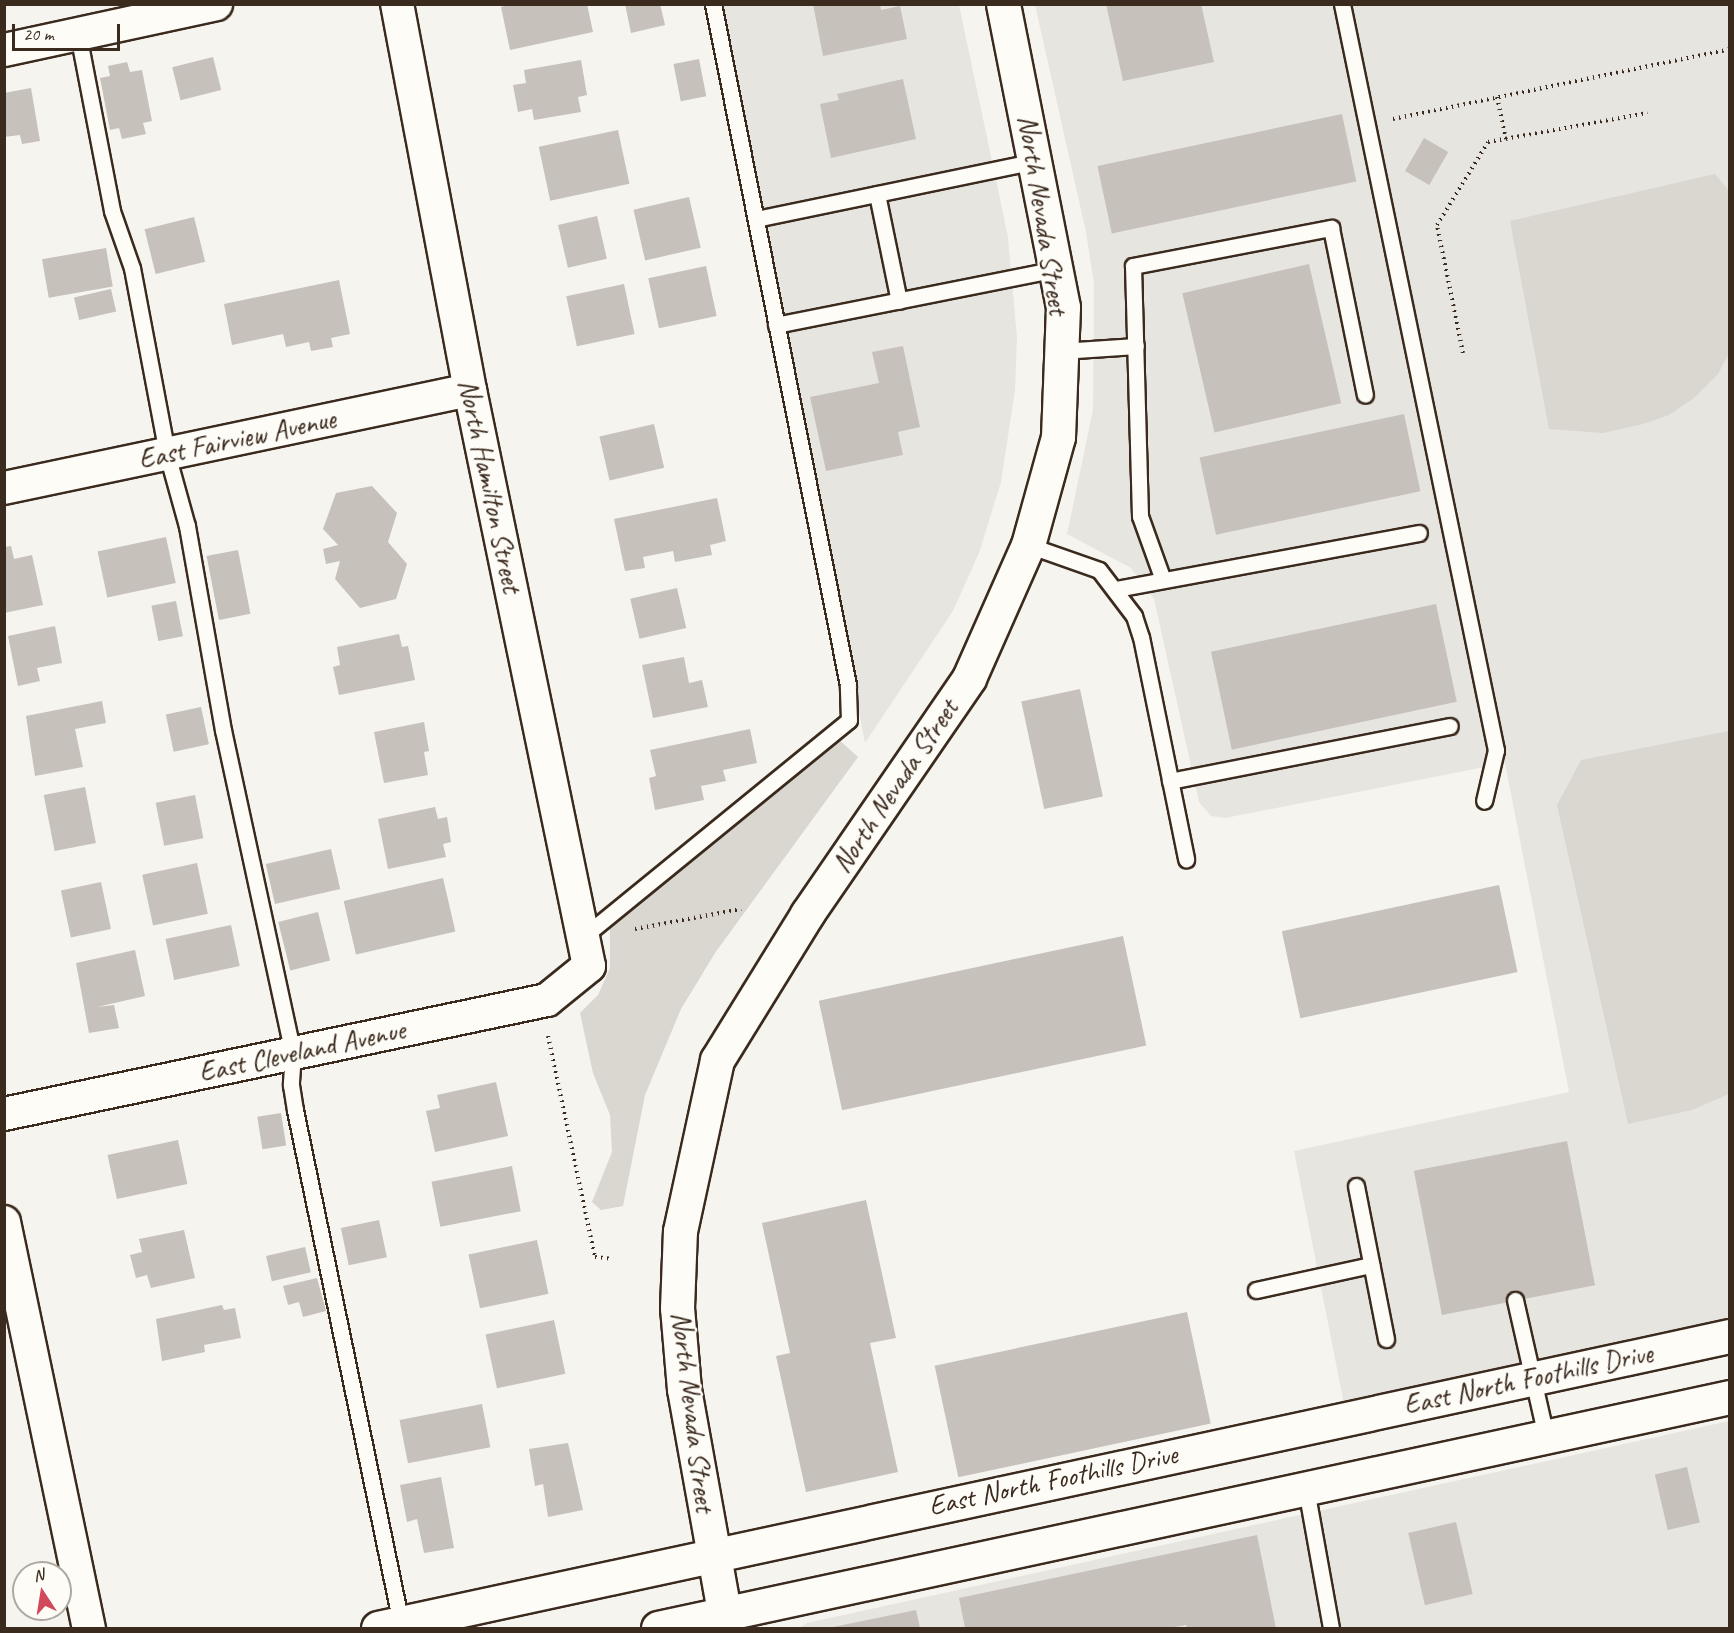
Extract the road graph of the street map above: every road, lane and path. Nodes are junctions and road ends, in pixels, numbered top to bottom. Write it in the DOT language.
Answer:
graph roads {
  1 [pos="216,4"];
  2 [pos="396,4"];
  3 [pos="713,4"];
  4 [pos="1003,4"];
  5 [pos="1342,4"];
  6 [pos="78,34"];
  7 [pos="1730,49"];
  8 [pos="4,50"];
  9 [pos="1497,97"];
  10 [pos="1647,113"];
  11 [pos="1384,121"];
  12 [pos="1506,139"];
  13 [pos="1037,161"];
  14 [pos="877,194"];
  15 [pos="756,219"];
  16 [pos="1057,269"];
  17 [pos="899,301"];
  18 [pos="777,325"];
  19 [pos="1136,346"];
  20 [pos="1061,351"];
  21 [pos="1463,353"];
  22 [pos="470,390"];
  23 [pos="1365,395"];
  24 [pos="167,454"];
  25 [pos="4,488"];
  26 [pos="1419,533"];
  27 [pos="1028,545"];
  28 [pos="1163,580"];
  29 [pos="1116,589"];
  30 [pos="1450,726"];
  31 [pos="1170,781"];
  32 [pos="1484,801"];
  33 [pos="1186,860"];
  34 [pos="741,909"];
  35 [pos="626,930"];
  36 [pos="586,952"];
  37 [pos="547,1032"];
  38 [pos="293,1053"];
  39 [pos="4,1114"];
  40 [pos="1356,1186"];
  41 [pos="4,1222"];
  42 [pos="613,1259"];
  43 [pos="1371,1265"];
  44 [pos="1256,1290"];
  45 [pos="1515,1300"];
  46 [pos="1730,1336"];
  47 [pos="1386,1339"];
  48 [pos="1533,1378"];
  49 [pos="1730,1397"];
  50 [pos="1546,1437"];
  51 [pos="1306,1489"];
  52 [pos="712,1554"];
  53 [pos="726,1622"];
  54 [pos="389,1626"];
  55 [pos="89,1629"];
  56 [pos="658,1629"];
  57 [pos="1331,1629"];
  1 -- 6 [label="street"];
  2 -- 22 [label="street, North Hamilton Street"];
  3 -- 15 [label="lane"];
  4 -- 13 [label="main road, North Nevada Street"];
  5 -- 32 [label="lane"];
  6 -- 8 [label="street"];
  6 -- 24 [label="lane"];
  7 -- 9 [label="path"];
  9 -- 11 [label="path"];
  9 -- 12 [label="path"];
  10 -- 12 [label="path"];
  12 -- 21 [label="path"];
  13 -- 14 [label="lane"];
  13 -- 16 [label="main road, North Nevada Street"];
  14 -- 15 [label="lane"];
  14 -- 17 [label="lane"];
  15 -- 18 [label="lane"];
  16 -- 17 [label="lane"];
  16 -- 20 [label="main road, North Nevada Street"];
  17 -- 18 [label="lane"];
  18 -- 36 [label="lane"];
  19 -- 20 [label="lane"];
  19 -- 23 [label="lane"];
  19 -- 28 [label="lane"];
  20 -- 27 [label="main road, North Nevada Street"];
  22 -- 24 [label="street, East Fairview Avenue"];
  22 -- 36 [label="street, North Hamilton Street"];
  24 -- 25 [label="street, East Fairview Avenue"];
  24 -- 38 [label="lane"];
  26 -- 28 [label="lane"];
  27 -- 29 [label="lane"];
  27 -- 52 [label="main road, North Nevada Street"];
  28 -- 29 [label="lane"];
  29 -- 31 [label="lane"];
  30 -- 31 [label="lane"];
  31 -- 33 [label="lane"];
  34 -- 35 [label="path"];
  36 -- 38 [label="street, East Cleveland Avenue"];
  37 -- 42 [label="path"];
  38 -- 39 [label="street, East Cleveland Avenue"];
  38 -- 54 [label="lane"];
  40 -- 43 [label="lane"];
  41 -- 55 [label="street"];
  43 -- 44 [label="lane"];
  43 -- 47 [label="lane"];
  45 -- 48 [label="lane"];
  46 -- 48 [label="main road, East North Foothills Drive"];
  48 -- 50 [label="lane"];
  48 -- 52 [label="main road, East North Foothills Drive"];
  49 -- 50 [label="main road"];
  50 -- 51 [label="main road"];
  51 -- 53 [label="main road"];
  51 -- 57 [label="lane"];
  52 -- 53 [label="main road"];
  52 -- 54 [label="main road, East North Foothills Drive"];
  53 -- 56 [label="main road"];
}
